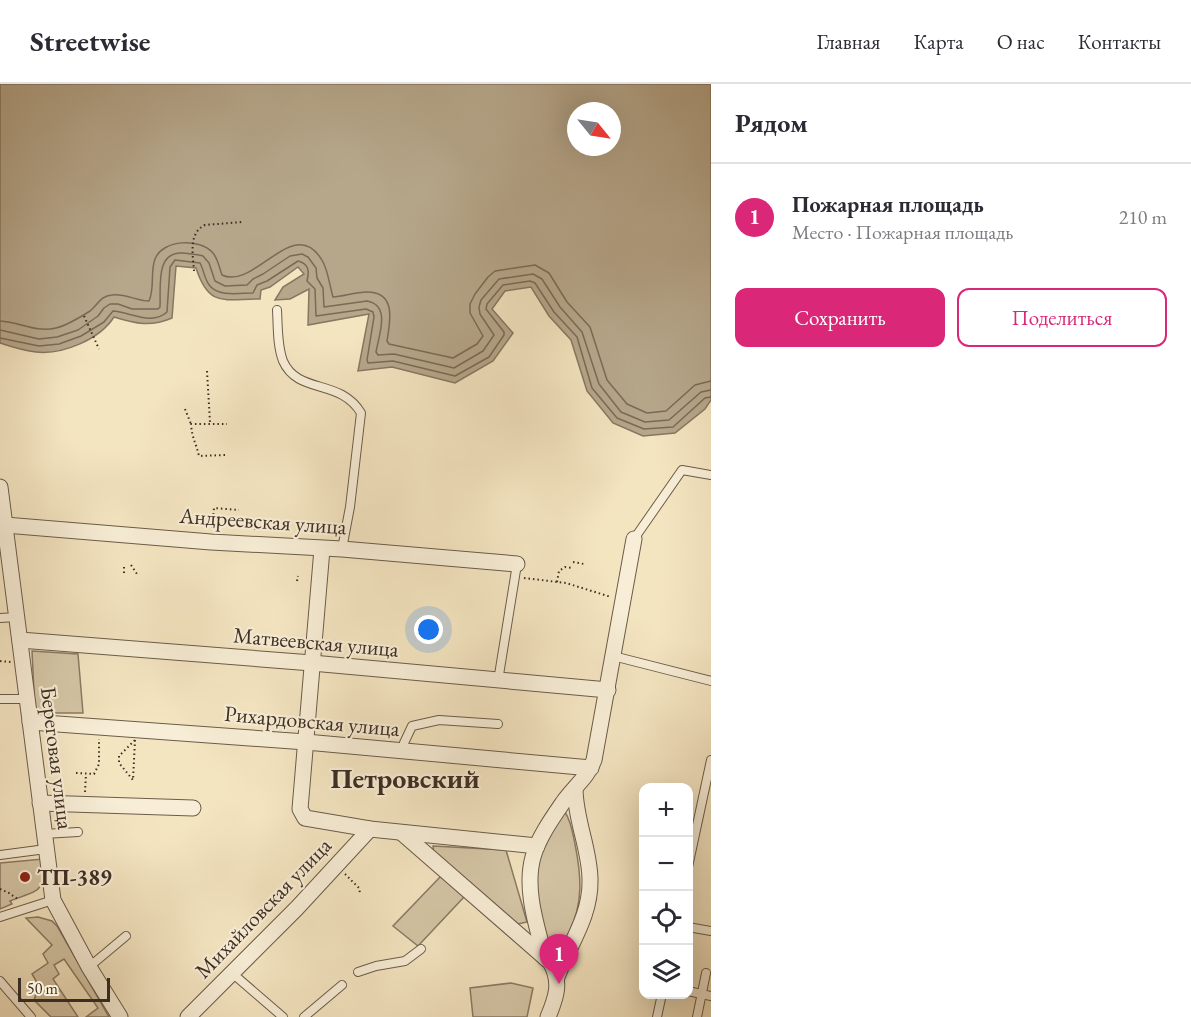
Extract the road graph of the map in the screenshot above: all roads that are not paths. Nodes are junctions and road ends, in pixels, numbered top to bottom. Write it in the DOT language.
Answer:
graph roads {
  1 [pos="277,310"];
  2 [pos="711,475"];
  3 [pos="0,487"];
  4 [pos="5,525"];
  5 [pos="634,539"];
  6 [pos="322,549"];
  7 [pos="342,549"];
  8 [pos="4,557"];
  9 [pos="516,571"];
  10 [pos="17,617"];
  11 [pos="0,618"];
  12 [pos="20,640"];
  13 [pos="613,656"];
  14 [pos="312,663"];
  15 [pos="498,681"];
  16 [pos="711,681"];
  17 [pos="608,690"];
  18 [pos="0,699"];
  19 [pos="27,699"];
  20 [pos="30,722"];
  21 [pos="498,724"];
  22 [pos="306,742"];
  23 [pos="403,751"];
  24 [pos="711,760"];
  25 [pos="591,768"];
  26 [pos="575,788"];
  27 [pos="40,803"];
  28 [pos="193,808"];
  29 [pos="370,830"];
  30 [pos="78,832"];
  31 [pos="402,833"];
  32 [pos="45,842"];
  33 [pos="693,844"];
  34 [pos="537,846"];
  35 [pos="0,855"];
  36 [pos="54,900"];
  37 [pos="0,917"];
  38 [pos="693,928"];
  39 [pos="711,931"];
  40 [pos="126,936"];
  41 [pos="421,949"];
  42 [pos="545,958"];
  43 [pos="89,967"];
  44 [pos="358,972"];
  45 [pos="706,973"];
  46 [pos="232,974"];
  47 [pos="557,977"];
  48 [pos="0,981"];
  49 [pos="342,985"];
  50 [pos="693,992"];
  51 [pos="702,994"];
  52 [pos="711,996"];
  53 [pos="661,999"];
  54 [pos="31,1017"];
  55 [pos="120,1017"];
  56 [pos="188,1017"];
  57 [pos="283,1017"];
  58 [pos="304,1017"];
  59 [pos="548,1017"];
  60 [pos="657,1017"];
  61 [pos="697,1017"];
  1 -- 7 [label="lane"];
  2 -- 5 [label="lane"];
  3 -- 4 [label="street, Береговая улица"];
  4 -- 6 [label="street, Андреевская улица"];
  4 -- 8 [label="street, Береговая улица"];
  5 -- 13 [label="street"];
  6 -- 7 [label="street, Андреевская улица"];
  6 -- 14 [label="street"];
  7 -- 9 [label="street, Андреевская улица"];
  8 -- 10 [label="street, Береговая улица"];
  9 -- 15 [label="lane"];
  10 -- 11 [label="lane"];
  10 -- 12 [label="street, Береговая улица"];
  12 -- 14 [label="street, Матвеевская улица"];
  12 -- 19 [label="street, Береговая улица"];
  13 -- 16 [label="lane"];
  13 -- 17 [label="street"];
  14 -- 15 [label="street, Матвеевская улица"];
  14 -- 22 [label="street"];
  15 -- 17 [label="street, Матвеевская улица"];
  17 -- 25 [label="street"];
  18 -- 19 [label="lane"];
  19 -- 20 [label="street, Береговая улица"];
  20 -- 22 [label="street, Рихардовская улица"];
  20 -- 27 [label="street, Береговая улица"];
  21 -- 23 [label="lane"];
  22 -- 23 [label="street, Рихардовская улица"];
  22 -- 29 [label="street"];
  23 -- 25 [label="street, Рихардовская улица"];
  24 -- 33 [label="lane"];
  25 -- 26 [label="street"];
  26 -- 34 [label="street"];
  26 -- 47 [label="street"];
  27 -- 28 [label="street"];
  27 -- 32 [label="street, Береговая улица"];
  29 -- 31 [label="street"];
  29 -- 46 [label="street, Михайловская улица"];
  30 -- 32 [label="lane"];
  31 -- 34 [label="street"];
  31 -- 42 [label="street"];
  32 -- 35 [label="lane"];
  32 -- 36 [label="street, Береговая улица"];
  34 -- 42 [label="street"];
  36 -- 37 [label="lane"];
  36 -- 43 [label="street, Береговая улица"];
  38 -- 39 [label="lane"];
  40 -- 43 [label="lane"];
  41 -- 44 [label="lane"];
  42 -- 47 [label="street"];
  43 -- 55 [label="street, Береговая улица"];
  45 -- 51 [label="lane"];
  46 -- 56 [label="street, Михайловская улица"];
  46 -- 57 [label="lane"];
  47 -- 59 [label="street"];
  48 -- 54 [label="lane"];
  49 -- 58 [label="lane"];
  50 -- 51 [label="lane"];
  51 -- 52 [label="lane"];
  51 -- 61 [label="lane"];
  53 -- 60 [label="lane"];
}
